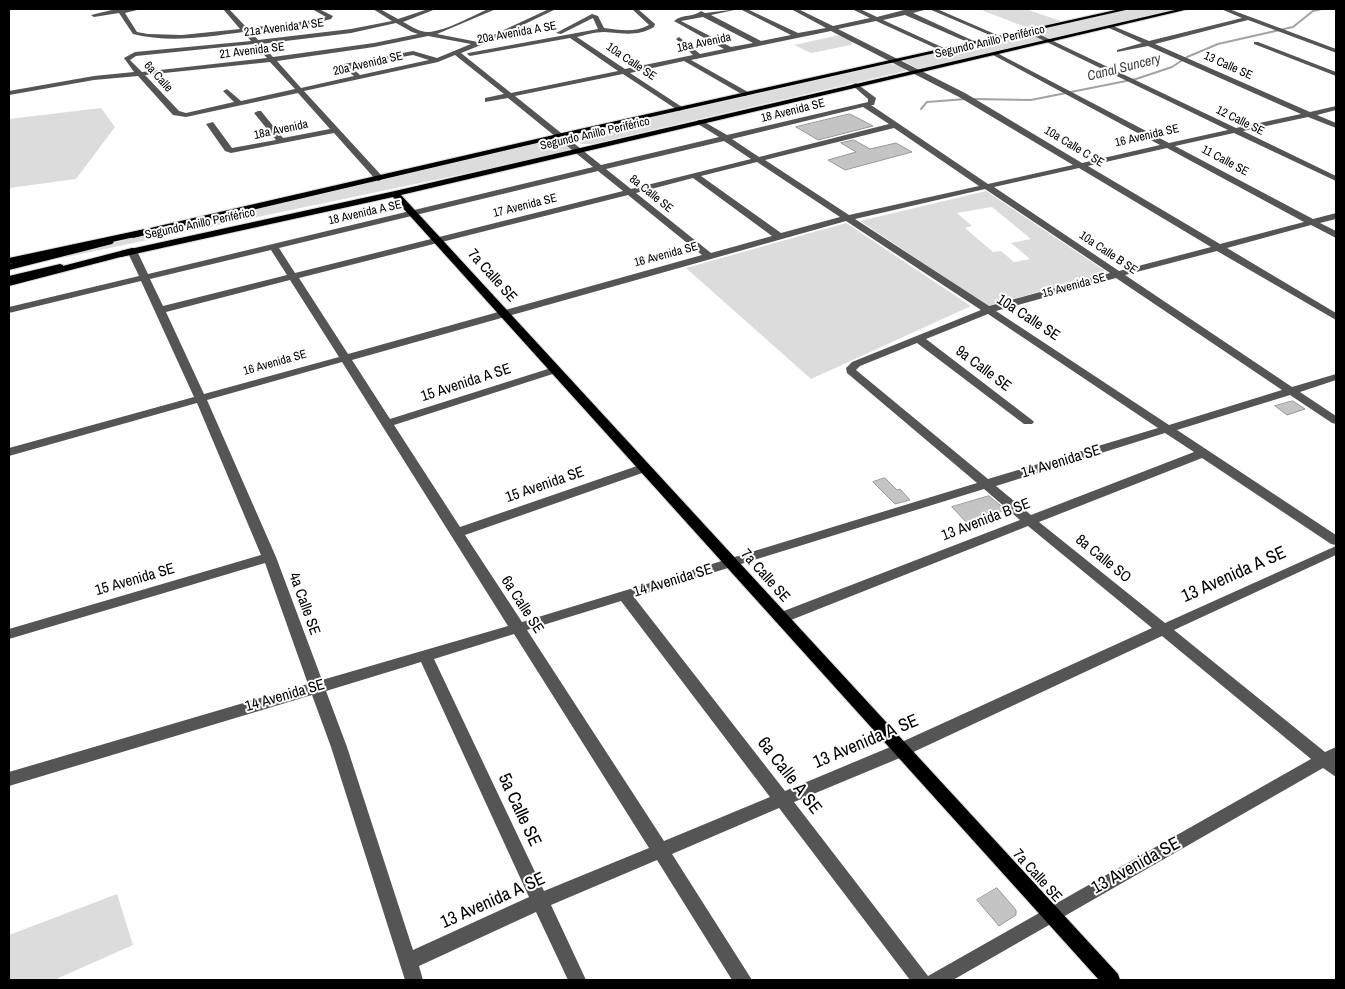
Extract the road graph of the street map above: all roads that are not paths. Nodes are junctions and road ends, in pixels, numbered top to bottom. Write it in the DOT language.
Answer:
graph roads {
  1 [pos="138,9"];
  2 [pos="226,9"];
  3 [pos="315,9"];
  4 [pos="376,9"];
  5 [pos="433,9"];
  6 [pos="493,9"];
  7 [pos="553,9"];
  8 [pos="635,9"];
  9 [pos="693,9"];
  10 [pos="736,9"];
  11 [pos="743,9"];
  12 [pos="794,9"];
  13 [pos="855,9"];
  14 [pos="896,9"];
  15 [pos="925,9"];
  16 [pos="932,9"];
  17 [pos="1127,9"];
  18 [pos="1186,9"];
  19 [pos="1224,9"];
  20 [pos="120,10"];
  21 [pos="905,13"];
  22 [pos="704,14"];
  23 [pos="94,15"];
  24 [pos="1249,18"];
  25 [pos="877,19"];
  26 [pos="396,22"];
  27 [pos="1111,27"];
  28 [pos="834,28"];
  29 [pos="244,30"];
  30 [pos="602,30"];
  31 [pos="1028,31"];
  32 [pos="431,34"];
  33 [pos="570,35"];
  34 [pos="796,35"];
  35 [pos="1001,38"];
  36 [pos="679,39"];
  37 [pos="546,40"];
  38 [pos="1049,41"];
  39 [pos="1256,42"];
  40 [pos="255,43"];
  41 [pos="759,43"];
  42 [pos="974,43"];
  43 [pos="478,44"];
  44 [pos="1150,44"];
  45 [pos="493,49"];
  46 [pos="729,49"];
  47 [pos="944,50"];
  48 [pos="1119,51"];
  49 [pos="1336,51"];
  50 [pos="135,54"];
  51 [pos="459,54"];
  52 [pos="995,54"];
  53 [pos="698,56"];
  54 [pos="685,59"];
  55 [pos="436,60"];
  56 [pos="897,60"];
  57 [pos="272,61"];
  58 [pos="918,71"];
  59 [pos="625,72"];
  60 [pos="140,73"];
  61 [pos="1336,74"];
  62 [pos="359,78"];
  63 [pos="856,85"];
  64 [pos="227,91"];
  65 [pos="299,91"];
  66 [pos="9,93"];
  67 [pos="745,94"];
  68 [pos="510,96"];
  69 [pos="488,100"];
  70 [pos="240,104"];
  71 [pos="865,106"];
  72 [pos="1336,108"];
  73 [pos="679,109"];
  74 [pos="258,113"];
  75 [pos="1310,114"];
  76 [pos="181,115"];
  77 [pos="701,122"];
  78 [pos="210,124"];
  79 [pos="895,125"];
  80 [pos="1336,126"];
  81 [pos="335,130"];
  82 [pos="1233,131"];
  83 [pos="559,136"];
  84 [pos="726,139"];
  85 [pos="281,142"];
  86 [pos="1168,145"];
  87 [pos="577,150"];
  88 [pos="759,160"];
  89 [pos="1081,165"];
  90 [pos="601,169"];
  91 [pos="695,176"];
  92 [pos="379,178"];
  93 [pos="1336,179"];
  94 [pos="985,186"];
  95 [pos="630,192"];
  96 [pos="395,194"];
  97 [pos="413,214"];
  98 [pos="1336,216"];
  99 [pos="846,218"];
  100 [pos="1313,223"];
  101 [pos="145,232"];
  102 [pos="1336,235"];
  103 [pos="780,237"];
  104 [pos="437,240"];
  105 [pos="274,247"];
  106 [pos="1220,247"];
  107 [pos="132,251"];
  108 [pos="710,257"];
  109 [pos="9,261"];
  110 [pos="9,267"];
  111 [pos="1117,274"];
  112 [pos="292,277"];
  113 [pos="145,278"];
  114 [pos="9,281"];
  115 [pos="9,310"];
  116 [pos="160,310"];
  117 [pos="988,310"];
  118 [pos="503,313"];
  119 [pos="1336,317"];
  120 [pos="919,339"];
  121 [pos="344,358"];
  122 [pos="556,370"];
  123 [pos="851,371"];
  124 [pos="1336,377"];
  125 [pos="1292,391"];
  126 [pos="201,398"];
  127 [pos="1336,421"];
  128 [pos="1028,422"];
  129 [pos="386,424"];
  130 [pos="1169,429"];
  131 [pos="9,452"];
  132 [pos="1203,453"];
  133 [pos="644,468"];
  134 [pos="986,485"];
  135 [pos="1029,520"];
  136 [pos="456,533"];
  137 [pos="1336,541"];
  138 [pos="1336,550"];
  139 [pos="270,557"];
  140 [pos="731,563"];
  141 [pos="625,596"];
  142 [pos="781,618"];
  143 [pos="518,628"];
  144 [pos="1163,629"];
  145 [pos="9,634"];
  146 [pos="425,656"];
  147 [pos="317,687"];
  148 [pos="902,750"];
  149 [pos="1332,761"];
  150 [pos="9,779"];
  151 [pos="782,800"];
  152 [pos="660,851"];
  153 [pos="540,901"];
  154 [pos="1051,914"];
  155 [pos="407,962"];
  156 [pos="414,980"];
  157 [pos="577,980"];
  158 [pos="742,980"];
  159 [pos="921,980"];
  160 [pos="936,980"];
  161 [pos="1110,980"];
  1 -- 20 [label="street"];
  2 -- 29 [label="street"];
  3 -- 29 [label="street"];
  4 -- 26 [label="street"];
  5 -- 26 [label="street, 21a Avenida A SE"];
  6 -- 32 [label="street, 21 Avenida SE"];
  7 -- 43 [label="street, 20a Avenida SE"];
  8 -- 30 [label="street, 20a Avenida A SE"];
  9 -- 22 [label="street"];
  10 -- 22 [label="street"];
  11 -- 34 [label="street"];
  12 -- 28 [label="street, 10a Calle C SE"];
  13 -- 25 [label="street"];
  14 -- 21 [label="street"];
  15 -- 21 [label="street, 18a Avenida"];
  16 -- 35 [label="street"];
  17 -- 31 [label="main road, Segundo Anillo Periférico"];
  18 -- 27 [label="main road, Segundo Anillo Periférico"];
  19 -- 24 [label="street"];
  20 -- 23 [label="street"];
  20 -- 29 [label="street"];
  21 -- 25 [label="street, 18a Avenida"];
  21 -- 42 [label="street"];
  22 -- 41 [label="street"];
  22 -- 46 [label="street"];
  24 -- 44 [label="street"];
  24 -- 49 [label="street"];
  25 -- 28 [label="street, 18a Avenida"];
  25 -- 47 [label="street"];
  26 -- 32 [label="street"];
  26 -- 40 [label="street, 21a Avenida A SE"];
  27 -- 38 [label="main road, Segundo Anillo Periférico"];
  27 -- 44 [label="street, 13 Calle SE"];
  28 -- 34 [label="street, 18a Avenida"];
  28 -- 56 [label="street, 10a Calle C SE"];
  29 -- 40 [label="street"];
  30 -- 33 [label="street, 20a Avenida A SE"];
  30 -- 37 [label="street"];
  31 -- 35 [label="main road, Segundo Anillo Periférico"];
  31 -- 38 [label="street"];
  32 -- 43 [label="street"];
  32 -- 57 [label="street, 21 Avenida SE"];
  33 -- 37 [label="street, 20a Avenida A SE"];
  33 -- 59 [label="street, 10a Calle SE"];
  34 -- 41 [label="street, 18a Avenida"];
  35 -- 42 [label="main road, Segundo Anillo Periférico"];
  36 -- 53 [label="street"];
  37 -- 45 [label="street, 20a Avenida A SE"];
  38 -- 52 [label="main road, Segundo Anillo Periférico"];
  38 -- 82 [label="street, 12 Calle SE"];
  39 -- 61 [label="street"];
  40 -- 50 [label="street, 21a Avenida A SE"];
  40 -- 57 [label="street"];
  41 -- 46 [label="street, 18a Avenida"];
  42 -- 47 [label="main road, Segundo Anillo Periférico"];
  43 -- 45 [label="street"];
  43 -- 51 [label="street, 20a Avenida SE"];
  44 -- 48 [label="street"];
  44 -- 75 [label="street, 13 Calle SE"];
  45 -- 51 [label="street, 20a Avenida A SE"];
  46 -- 53 [label="street, 18a Avenida"];
  47 -- 56 [label="main road, Segundo Anillo Periférico"];
  50 -- 60 [label="street, 6a Calle"];
  51 -- 55 [label="street, 20a Avenida SE"];
  51 -- 68 [label="street"];
  52 -- 58 [label="main road, Segundo Anillo Periférico"];
  52 -- 86 [label="street, 11 Calle SE"];
  53 -- 54 [label="street, 18a Avenida"];
  54 -- 59 [label="street, 18a Avenida"];
  54 -- 67 [label="street"];
  55 -- 62 [label="street, 20a Avenida SE"];
  55 -- 62 [label="street"];
  56 -- 58 [label="street, 10a Calle C SE"];
  56 -- 67 [label="main road, Segundo Anillo Periférico"];
  57 -- 60 [label="street, 21 Avenida SE"];
  57 -- 65 [label="street"];
  58 -- 63 [label="main road, Segundo Anillo Periférico"];
  58 -- 89 [label="street, 10a Calle C SE"];
  59 -- 68 [label="street, 18a Avenida"];
  59 -- 73 [label="street, 10a Calle SE"];
  60 -- 66 [label="street, 21 Avenida SE"];
  60 -- 76 [label="street, 6a Calle"];
  62 -- 65 [label="street, 20a Avenida SE"];
  63 -- 71 [label="street"];
  63 -- 77 [label="main road, Segundo Anillo Periférico"];
  64 -- 70 [label="street"];
  65 -- 70 [label="street, 20a Avenida SE"];
  65 -- 81 [label="street"];
  67 -- 73 [label="main road, Segundo Anillo Periférico"];
  68 -- 69 [label="street, 18a Avenida"];
  68 -- 83 [label="street"];
  70 -- 76 [label="street, 20a Avenida SE"];
  71 -- 79 [label="street, 10a Calle B SE"];
  71 -- 84 [label="street, 18 Avenida SE"];
  72 -- 75 [label="street, 16 Avenida SE"];
  73 -- 83 [label="main road, Segundo Anillo Periférico"];
  74 -- 85 [label="street"];
  75 -- 80 [label="street, 13 Calle SE"];
  75 -- 82 [label="street, 16 Avenida SE"];
  77 -- 84 [label="street, 10a Calle SE"];
  77 -- 87 [label="main road, Segundo Anillo Periférico"];
  78 -- 85 [label="street, 18a Avenida"];
  79 -- 88 [label="street, 17 Avenida SE"];
  79 -- 94 [label="street, 10a Calle B SE"];
  81 -- 85 [label="street, 18a Avenida"];
  81 -- 92 [label="street"];
  82 -- 86 [label="street, 16 Avenida SE"];
  82 -- 93 [label="street, 12 Calle SE"];
  83 -- 87 [label="street, 8a Calle SE"];
  83 -- 92 [label="main road, Segundo Anillo Periférico"];
  84 -- 88 [label="street, 10a Calle SE"];
  84 -- 90 [label="street, 18 Avenida A SE"];
  86 -- 89 [label="street, 16 Avenida SE"];
  86 -- 100 [label="street, 11 Calle SE"];
  87 -- 90 [label="street, 8a Calle SE"];
  87 -- 96 [label="main road, Segundo Anillo Periférico"];
  88 -- 91 [label="street, 17 Avenida SE"];
  88 -- 99 [label="street, 10a Calle SE"];
  89 -- 94 [label="street, 16 Avenida SE"];
  89 -- 106 [label="street, 10a Calle C SE"];
  90 -- 95 [label="street, 8a Calle SE"];
  90 -- 97 [label="street, 18 Avenida A SE"];
  91 -- 95 [label="street, 17 Avenida SE"];
  91 -- 103 [label="street"];
  92 -- 101 [label="main road, Segundo Anillo Periférico"];
  94 -- 99 [label="street, 16 Avenida SE"];
  94 -- 111 [label="street, 10a Calle B SE"];
  95 -- 104 [label="street, 17 Avenida SE"];
  95 -- 108 [label="street, 8a Calle SE"];
  96 -- 97 [label="main road, 7a Calle SE"];
  96 -- 107 [label="main road, Segundo Anillo Periférico"];
  97 -- 104 [label="main road, 7a Calle SE"];
  97 -- 105 [label="street, 18 Avenida A SE"];
  98 -- 100 [label="street, 15 Avenida SE"];
  99 -- 103 [label="street, 16 Avenida SE"];
  99 -- 117 [label="street, 10a Calle SE"];
  100 -- 102 [label="street, 11 Calle SE"];
  100 -- 106 [label="street, 15 Avenida SE"];
  101 -- 109 [label="highway"];
  101 -- 110 [label="main road, Segundo Anillo Periférico"];
  103 -- 108 [label="street, 16 Avenida SE"];
  104 -- 112 [label="street, 17 Avenida SE"];
  104 -- 118 [label="main road, 7a Calle SE"];
  105 -- 112 [label="street, 6a Calle SE"];
  105 -- 113 [label="street, 18 Avenida A SE"];
  106 -- 111 [label="street, 15 Avenida SE"];
  106 -- 119 [label="street, 10a Calle C SE"];
  107 -- 113 [label="street, 4a Calle SE"];
  107 -- 114 [label="highway"];
  108 -- 118 [label="street, 16 Avenida SE"];
  111 -- 117 [label="street, 15 Avenida SE"];
  111 -- 125 [label="street, 10a Calle B SE"];
  112 -- 116 [label="street, 17 Avenida SE"];
  112 -- 121 [label="street, 6a Calle SE"];
  113 -- 115 [label="street, 18 Avenida A SE"];
  113 -- 116 [label="street, 4a Calle SE"];
  116 -- 126 [label="street, 4a Calle SE"];
  117 -- 120 [label="street, 15 Avenida SE"];
  117 -- 130 [label="street, 10a Calle SE"];
  118 -- 121 [label="street, 16 Avenida SE"];
  118 -- 122 [label="main road, 7a Calle SE"];
  120 -- 123 [label="street, 15 Avenida SE"];
  120 -- 128 [label="street, 9a Calle SE"];
  121 -- 126 [label="street, 16 Avenida SE"];
  121 -- 129 [label="street, 6a Calle SE"];
  122 -- 129 [label="street, 15 Avenida A SE"];
  122 -- 133 [label="main road, 7a Calle SE"];
  123 -- 134 [label="street, 8a Calle SO"];
  124 -- 125 [label="street, 14 Avenida SE"];
  125 -- 127 [label="street, 10a Calle B SE"];
  125 -- 130 [label="street, 14 Avenida SE"];
  126 -- 131 [label="street, 16 Avenida SE"];
  126 -- 139 [label="street, 4a Calle SE"];
  129 -- 136 [label="street, 6a Calle SE"];
  130 -- 132 [label="street, 10a Calle SE"];
  130 -- 134 [label="street, 14 Avenida SE"];
  132 -- 135 [label="street, 13 Avenida B SE"];
  132 -- 137 [label="street, 10a Calle SE"];
  133 -- 136 [label="street, 15 Avenida SE"];
  133 -- 140 [label="main road, 7a Calle SE"];
  134 -- 135 [label="street, 8a Calle SO"];
  134 -- 140 [label="street, 14 Avenida SE"];
  135 -- 142 [label="street, 13 Avenida B SE"];
  135 -- 144 [label="street, 8a Calle SO"];
  136 -- 143 [label="street, 6a Calle SE"];
  138 -- 144 [label="street, 13 Avenida A SE"];
  139 -- 145 [label="street, 15 Avenida SE"];
  139 -- 147 [label="street, 4a Calle SE"];
  140 -- 141 [label="street, 14 Avenida SE"];
  140 -- 142 [label="main road, 7a Calle SE"];
  141 -- 143 [label="street, 14 Avenida SE"];
  141 -- 151 [label="street, 6a Calle A SE"];
  142 -- 148 [label="main road, 7a Calle SE"];
  143 -- 146 [label="street, 14 Avenida SE"];
  143 -- 152 [label="street, 6a Calle SE"];
  144 -- 148 [label="street, 13 Avenida A SE"];
  144 -- 149 [label="street, 8a Calle SO"];
  146 -- 147 [label="street, 14 Avenida SE"];
  146 -- 153 [label="street, 5a Calle SE"];
  147 -- 150 [label="street, 14 Avenida SE"];
  147 -- 155 [label="street, 4a Calle SE"];
  148 -- 151 [label="street, 13 Avenida A SE"];
  148 -- 154 [label="main road, 7a Calle SE"];
  149 -- 154 [label="street, 13 Avenida SE"];
  151 -- 152 [label="street, 13 Avenida A SE"];
  151 -- 159 [label="street, 6a Calle A SE"];
  152 -- 153 [label="street, 13 Avenida A SE"];
  152 -- 158 [label="street, 6a Calle SE"];
  153 -- 155 [label="street, 13 Avenida A SE"];
  153 -- 157 [label="street, 5a Calle SE"];
  154 -- 160 [label="street, 13 Avenida SE"];
  154 -- 161 [label="main road, 7a Calle SE"];
  155 -- 156 [label="street, 4a Calle SE"];
}
